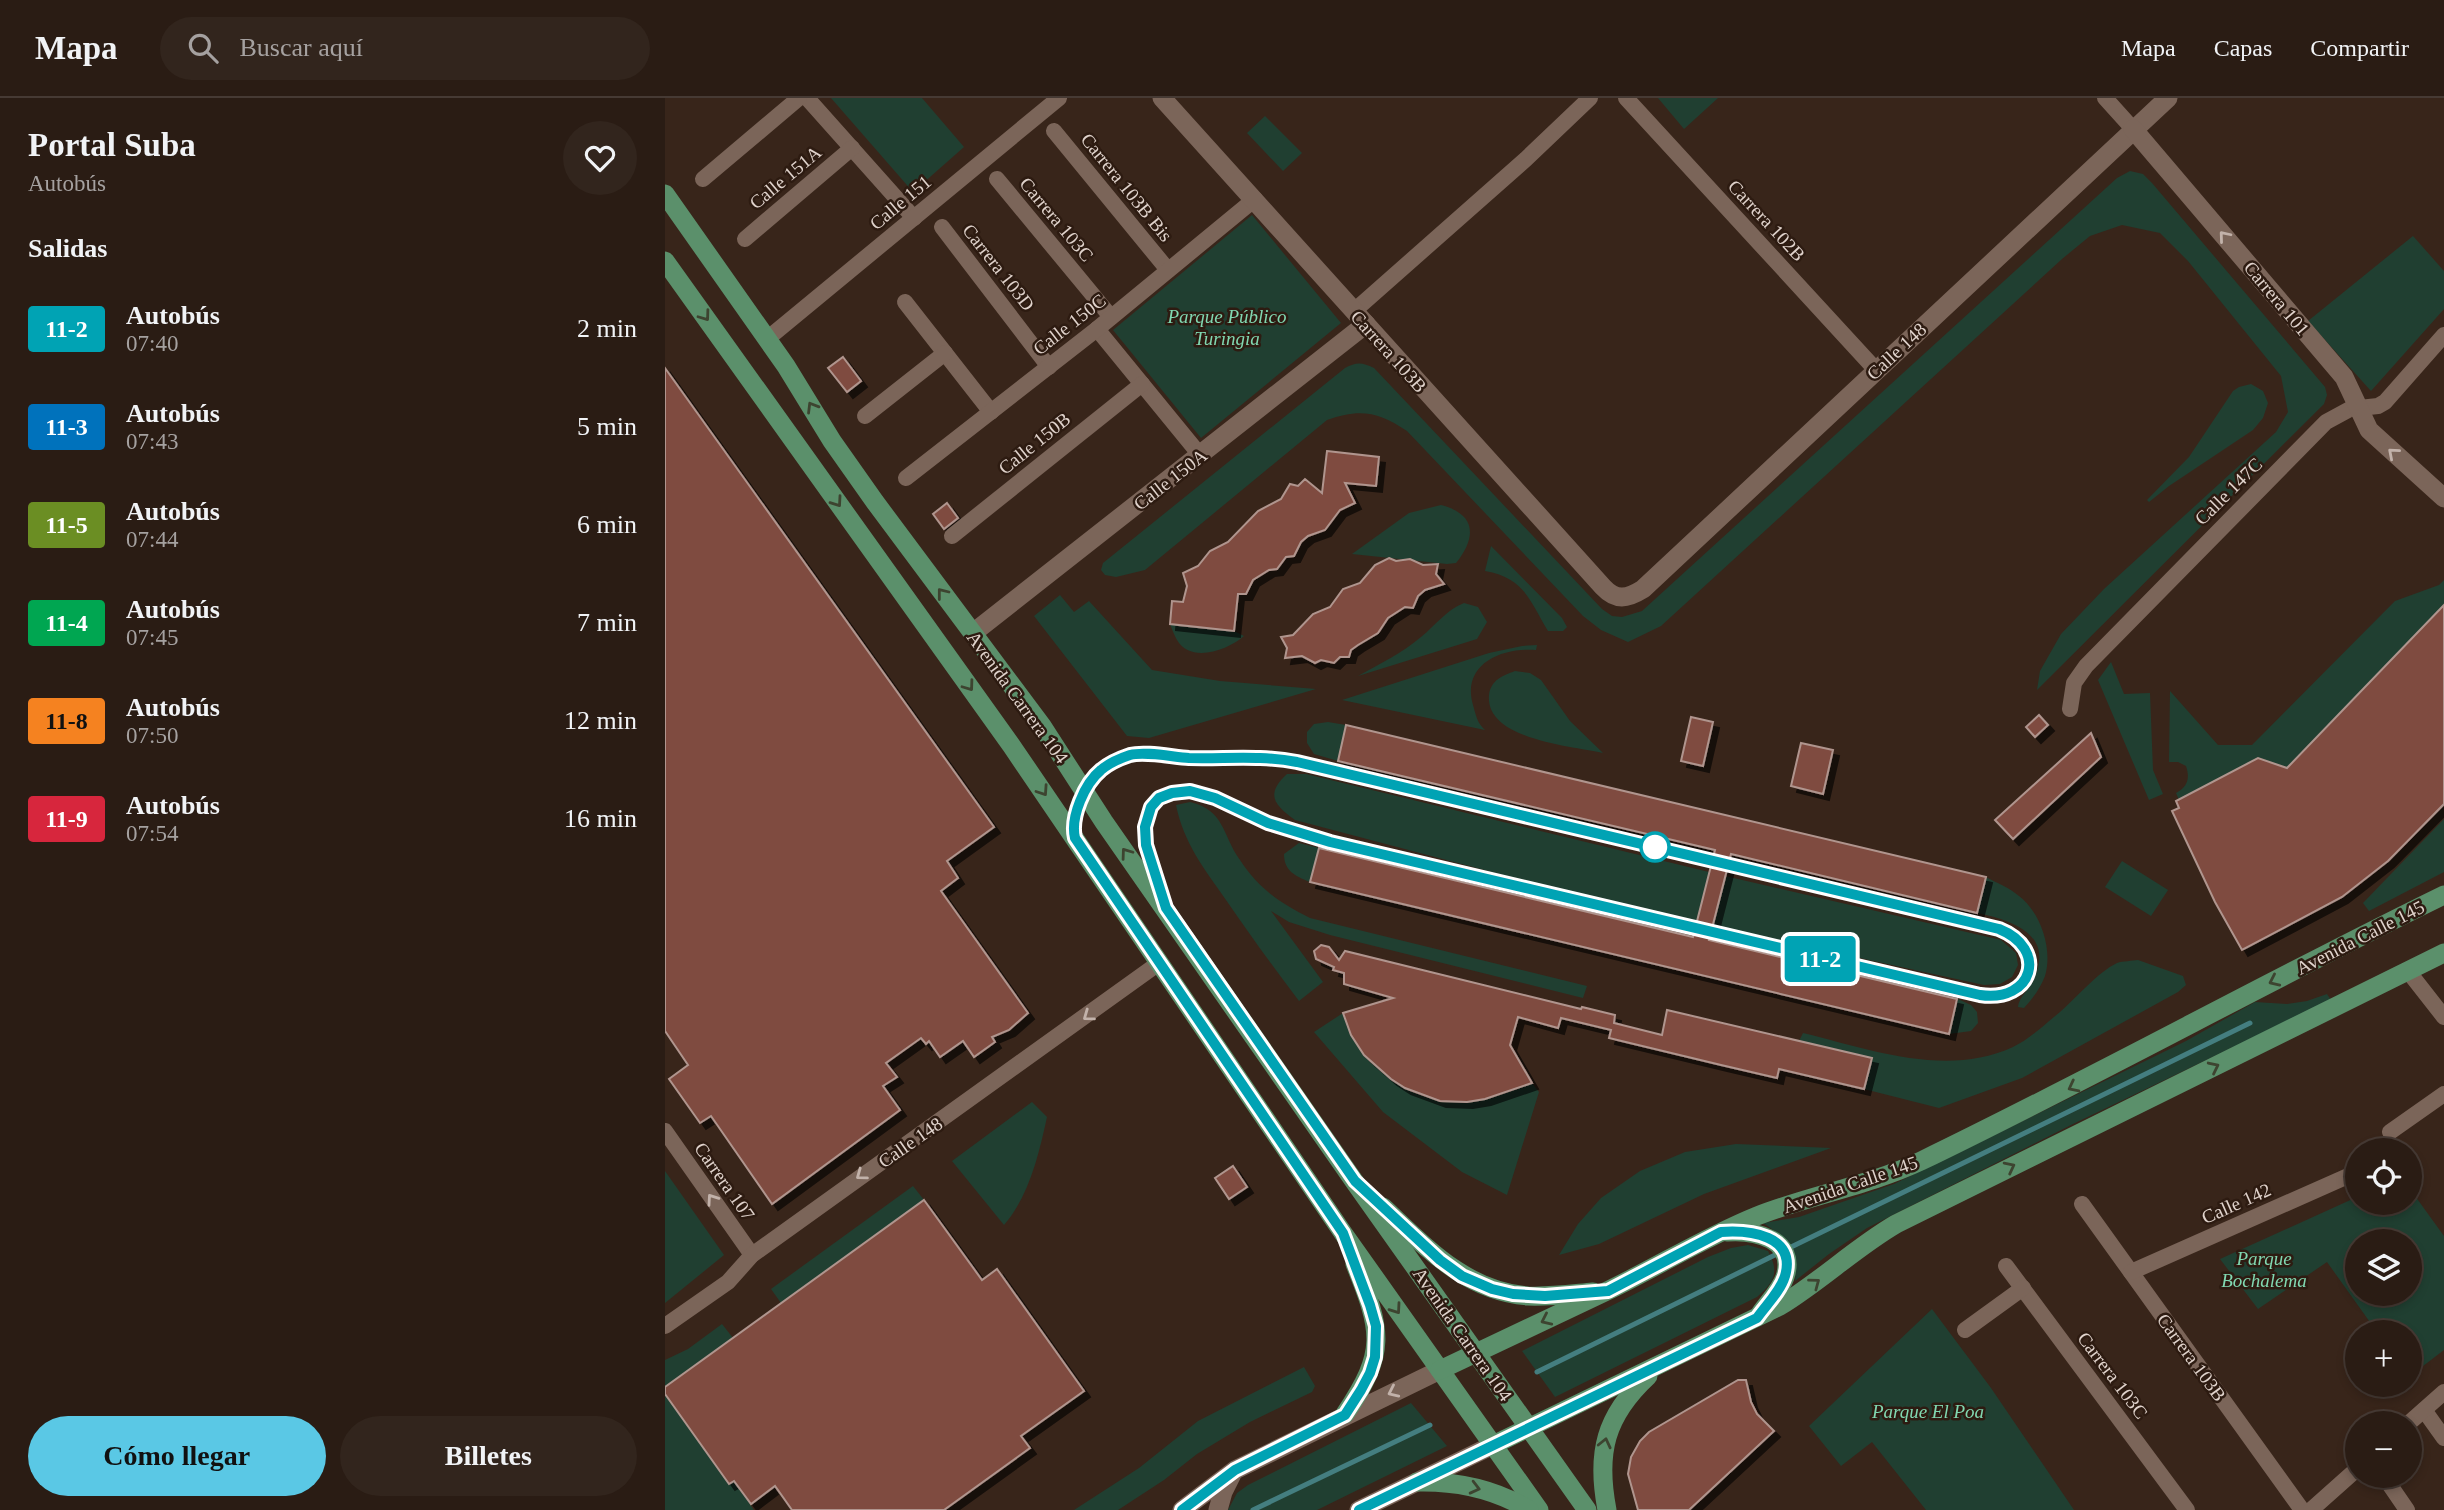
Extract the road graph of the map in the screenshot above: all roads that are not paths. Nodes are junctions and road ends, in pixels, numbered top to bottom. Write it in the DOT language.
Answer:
graph roads {
  1 [pos="799,98"];
  2 [pos="807,98"];
  3 [pos="1059,98"];
  4 [pos="1162,98"];
  5 [pos="1590,98"];
  6 [pos="1626,98"];
  7 [pos="2105,98"];
  8 [pos="2168,98"];
  9 [pos="2133,129"];
  10 [pos="1054,131"];
  11 [pos="852,148"];
  12 [pos="703,178"];
  13 [pos="997,179"];
  14 [pos="665,194"];
  15 [pos="1255,199"];
  16 [pos="914,218"];
  17 [pos="941,227"];
  18 [pos="745,239"];
  19 [pos="665,261"];
  20 [pos="1168,270"];
  21 [pos="905,302"];
  22 [pos="1111,317"];
  23 [pos="1360,318"];
  24 [pos="1097,329"];
  25 [pos="2444,335"];
  26 [pos="767,338"];
  27 [pos="945,353"];
  28 [pos="1049,367"];
  29 [pos="1876,370"];
  30 [pos="1142,384"];
  31 [pos="2358,408"];
  32 [pos="991,411"];
  33 [pos="865,416"];
  34 [pos="1201,455"];
  35 [pos="906,478"];
  36 [pos="2444,498"];
  37 [pos="952,536"];
  38 [pos="1621,598"];
  39 [pos="973,633"];
  40 [pos="2070,709"];
  41 [pos="1042,726"];
  42 [pos="1011,745"];
  43 [pos="2444,895"];
  44 [pos="2444,953"];
  45 [pos="1159,963"];
  46 [pos="2408,971"];
  47 [pos="2444,1017"];
  48 [pos="2444,1094"];
  49 [pos="665,1131"];
  50 [pos="2390,1132"];
  51 [pos="2345,1177"];
  52 [pos="1355,1181"];
  53 [pos="2082,1204"];
  54 [pos="1721,1232"];
  55 [pos="1343,1233"];
  56 [pos="752,1255"];
  57 [pos="2006,1266"];
  58 [pos="2131,1272"];
  59 [pos="2023,1288"];
  60 [pos="1608,1291"];
  61 [pos="1757,1318"];
  62 [pos="665,1326"];
  63 [pos="1965,1330"];
  64 [pos="1476,1353"];
  65 [pos="1660,1365"];
  66 [pos="1440,1370"];
  67 [pos="2444,1392"];
  68 [pos="2424,1410"];
  69 [pos="1345,1415"];
  70 [pos="1529,1428"];
  71 [pos="2444,1438"];
  72 [pos="1493,1445"];
  73 [pos="1235,1470"];
  74 [pos="2345,1480"];
  75 [pos="1417,1482"];
  76 [pos="2392,1488"];
  77 [pos="1182,1510"];
  78 [pos="1218,1510"];
  79 [pos="1359,1510"];
  80 [pos="1529,1510"];
  81 [pos="1539,1510"];
  82 [pos="1587,1510"];
  83 [pos="1607,1510"];
  84 [pos="2187,1510"];
  85 [pos="2302,1510"];
  86 [pos="2311,1510"];
  87 [pos="2407,1510"];
  1 -- 12 [label="street"];
  2 -- 11 [label="street"];
  3 -- 16 [label="street, Calle 151"];
  4 -- 15 [label="street, Carrera 103B"];
  5 -- 23 [label="street, Calle 150A"];
  6 -- 29 [label="street, Carrera 102B"];
  7 -- 9 [label="street, Carrera 101"];
  8 -- 9 [label="street, Calle 148"];
  9 -- 29 [label="street, Calle 148"];
  31 -- 9 [label="street, Carrera 101, one-way"];
  10 -- 20 [label="street, Carrera 103B Bis"];
  11 -- 16 [label="street"];
  11 -- 18 [label="street, Calle 151A"];
  13 -- 22 [label="street, Carrera 103C"];
  14 -- 26 [label="main road, Avenida Carrera 104"];
  15 -- 20 [label="street, Calle 150C"];
  15 -- 23 [label="street, Carrera 103B"];
  16 -- 26 [label="street, Calle 151"];
  17 -- 28 [label="street, Carrera 103D"];
  19 -- 42 [label="main road, Avenida Carrera 104, one-way"];
  20 -- 22 [label="street, Calle 150C"];
  21 -- 27 [label="street"];
  22 -- 24 [label="street, Calle 150C"];
  23 -- 34 [label="street, Calle 150A"];
  23 -- 38 [label="street, Carrera 103B"];
  24 -- 28 [label="street, Calle 150C"];
  24 -- 30 [label="street"];
  25 -- 31 [label="street, Calle 147C"];
  39 -- 26 [label="main road, Avenida Carrera 104, one-way"];
  27 -- 32 [label="street"];
  27 -- 33 [label="street"];
  28 -- 32 [label="street, Calle 150C"];
  29 -- 38 [label="street, Calle 148"];
  30 -- 34 [label="street"];
  30 -- 37 [label="street, Calle 150B"];
  36 -- 31 [label="street, Carrera 101, one-way"];
  31 -- 40 [label="street, Calle 147C"];
  32 -- 35 [label="street, Calle 150C"];
  34 -- 39 [label="street, Calle 150A"];
  39 -- 41 [label="main road, Avenida Carrera 104"];
  41 -- 42 [label="main road"];
  52 -- 41 [label="main road, Avenida Carrera 104, one-way"];
  42 -- 45 [label="main road, Avenida Carrera 104, one-way"];
  43 -- 54 [label="main road, Avenida Calle 145, one-way"];
  44 -- 46 [label="main road"];
  45 -- 55 [label="main road, Avenida Carrera 104"];
  45 -- 56 [label="street, Calle 148, one-way"];
  46 -- 47 [label="street"];
  61 -- 46 [label="main road, one-way"];
  48 -- 50 [label="street"];
  56 -- 49 [label="street, Carrera 107, one-way"];
  51 -- 58 [label="street, Calle 142"];
  52 -- 60 [label="main road"];
  52 -- 64 [label="main road, Avenida Carrera 104"];
  53 -- 58 [label="street, Carrera 103B"];
  54 -- 60 [label="main road, Avenida Calle 145"];
  54 -- 61 [label="main road"];
  55 -- 66 [label="main road, Avenida Carrera 104, one-way"];
  55 -- 69 [label="main road"];
  56 -- 62 [label="street, Calle 148"];
  57 -- 59 [label="street, Carrera 103C"];
  58 -- 85 [label="street, Carrera 103B"];
  59 -- 63 [label="street"];
  59 -- 84 [label="street, Carrera 103C"];
  60 -- 64 [label="main road, Avenida Calle 145, one-way"];
  61 -- 65 [label="main road"];
  64 -- 66 [label="main road, Avenida Calle 145"];
  64 -- 70 [label="main road, Avenida Carrera 104"];
  65 -- 70 [label="main road"];
  83 -- 65 [label="main road, one-way"];
  66 -- 69 [label="street, Avenida Calle 145, one-way"];
  66 -- 72 [label="main road, Avenida Carrera 104"];
  67 -- 68 [label="street"];
  68 -- 71 [label="street"];
  69 -- 73 [label="street, Avenida Calle 145"];
  70 -- 72 [label="main road"];
  70 -- 82 [label="main road, Avenida Carrera 104"];
  72 -- 75 [label="street"];
  72 -- 81 [label="main road, Avenida Carrera 104"];
  73 -- 77 [label="street, Avenida Calle 145"];
  73 -- 78 [label="street"];
  74 -- 86 [label="street"];
  75 -- 79 [label="street"];
  75 -- 80 [label="main road, one-way"];
  76 -- 87 [label="street"];
}
